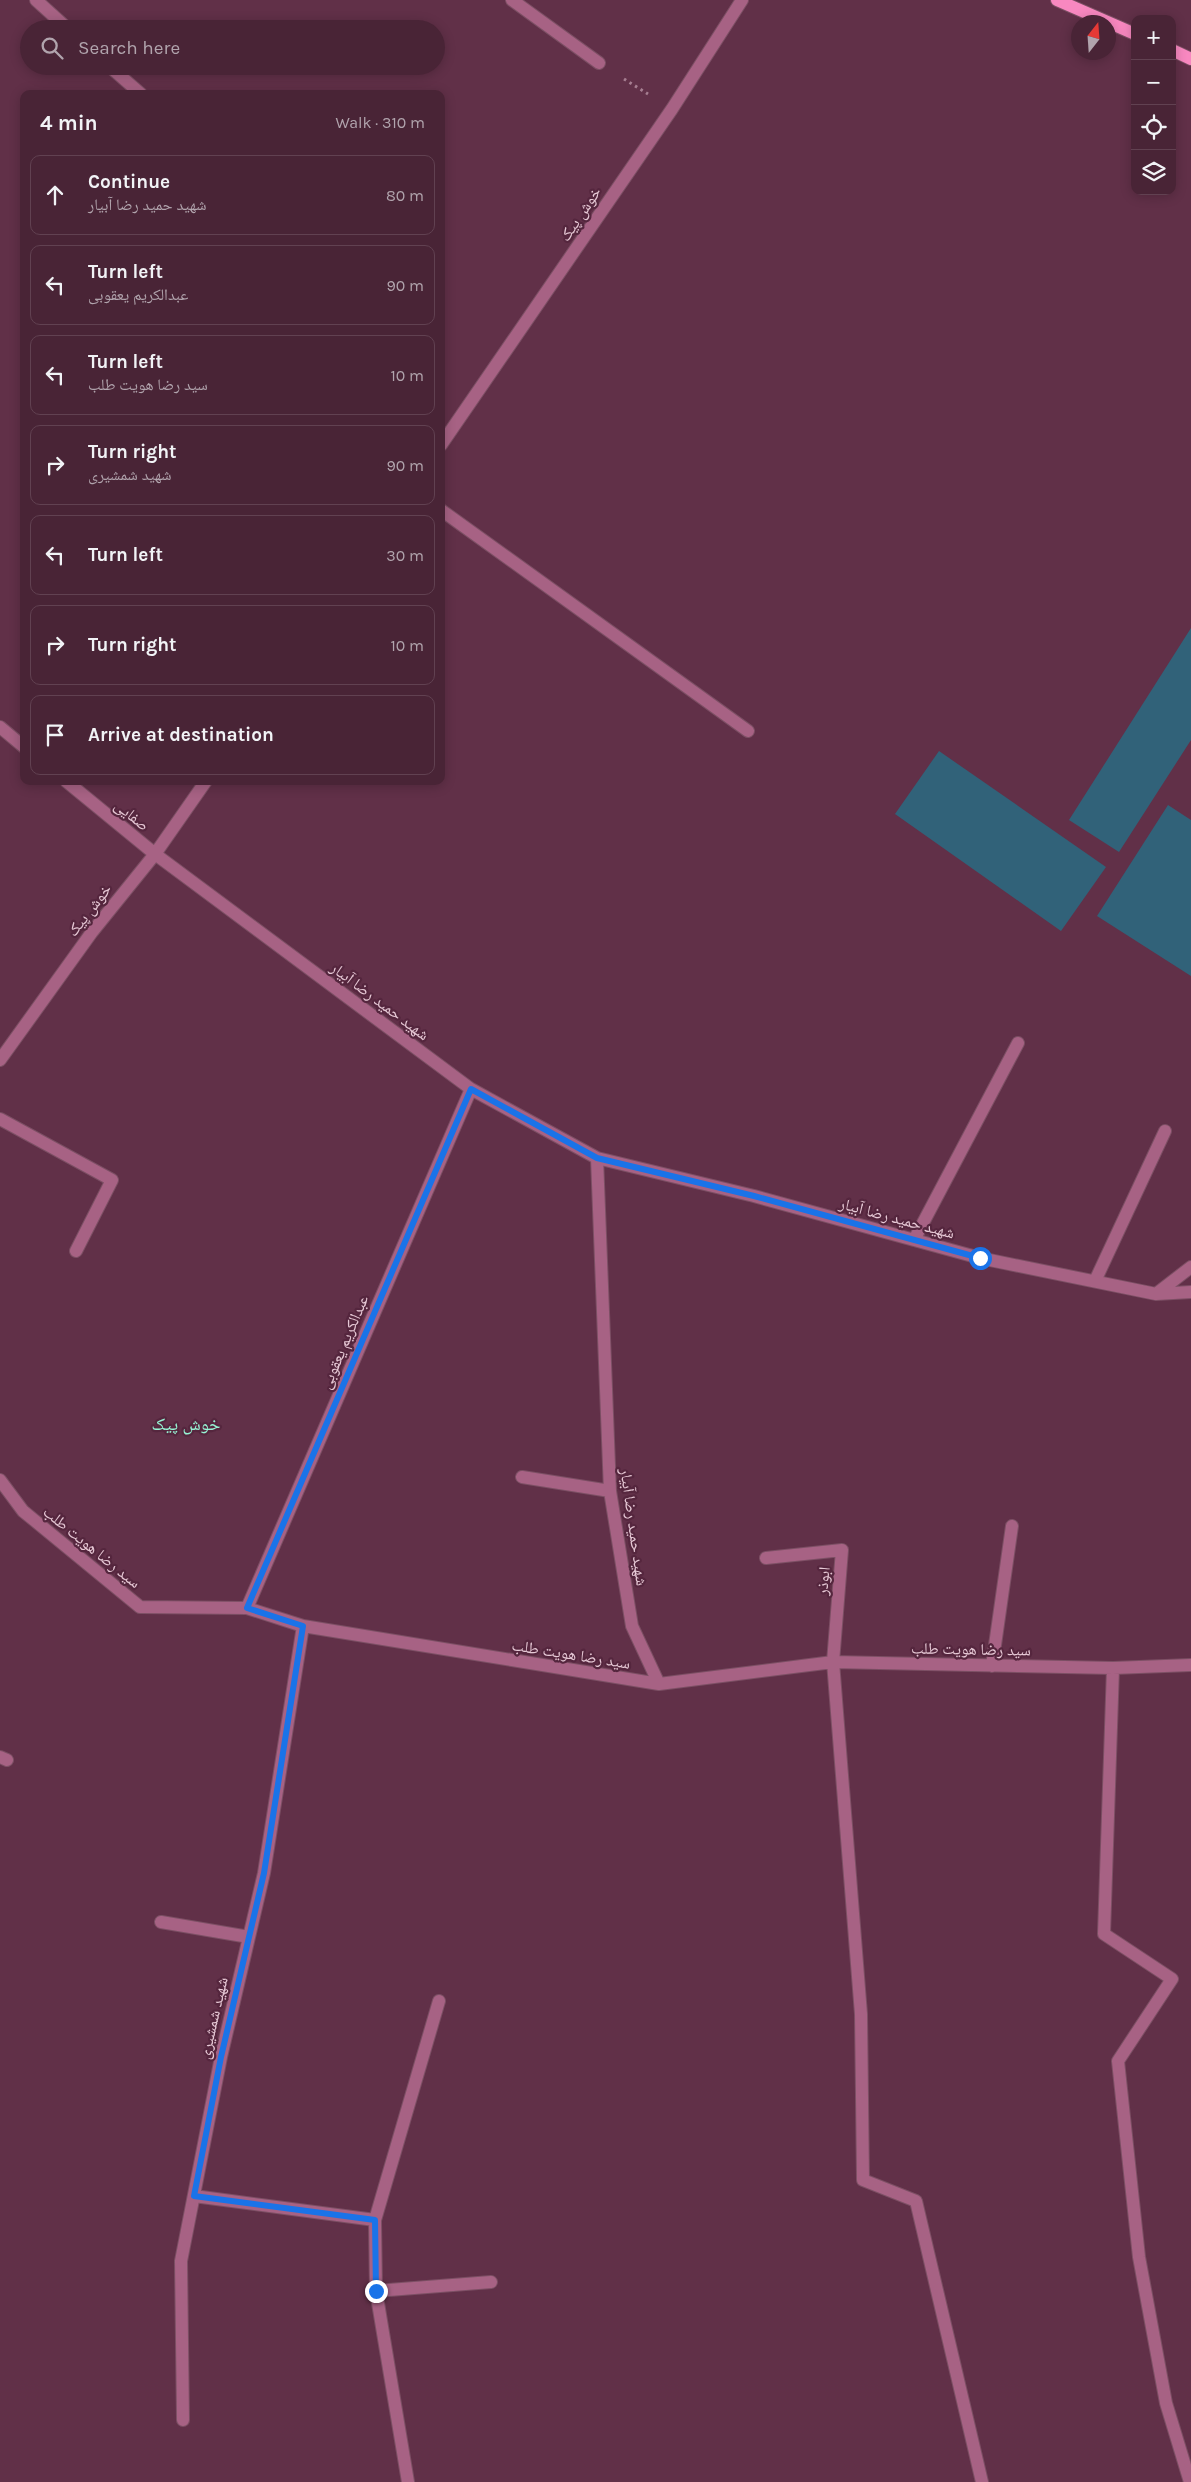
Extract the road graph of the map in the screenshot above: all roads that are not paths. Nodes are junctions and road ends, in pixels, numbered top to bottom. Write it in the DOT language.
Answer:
graph roads {
  1 [pos="36,0"];
  2 [pos="512,0"];
  3 [pos="742,0"];
  4 [pos="1057,0"];
  5 [pos="58,20"];
  6 [pos="1131,32"];
  7 [pos="1176,52"];
  8 [pos="1191,59"];
  9 [pos="598,63"];
  10 [pos="119,75"];
  11 [pos="136,90"];
  12 [pos="445,439"];
  13 [pos="445,513"];
  14 [pos="0,727"];
  15 [pos="748,730"];
  16 [pos="20,744"];
  17 [pos="71,785"];
  18 [pos="203,785"];
  19 [pos="155,854"];
  20 [pos="1018,1043"];
  21 [pos="0,1060"];
  22 [pos="471,1089"];
  23 [pos="0,1119"];
  24 [pos="1165,1131"];
  25 [pos="597,1158"];
  26 [pos="914,1240"];
  27 [pos="76,1251"];
  28 [pos="1191,1267"];
  29 [pos="1095,1281"];
  30 [pos="1191,1292"];
  31 [pos="1156,1294"];
  32 [pos="522,1477"];
  33 [pos="0,1480"];
  34 [pos="610,1490"];
  35 [pos="1012,1526"];
  36 [pos="766,1558"];
  37 [pos="247,1608"];
  38 [pos="303,1626"];
  39 [pos="833,1662"];
  40 [pos="1191,1665"];
  41 [pos="992,1666"];
  42 [pos="1113,1668"];
  43 [pos="658,1684"];
  44 [pos="161,1922"];
  45 [pos="249,1937"];
  46 [pos="439,2001"];
  47 [pos="194,2196"];
  48 [pos="375,2220"];
  49 [pos="491,2282"];
  50 [pos="376,2291"];
  51 [pos="183,2420"];
  52 [pos="408,2482"];
  53 [pos="982,2482"];
  54 [pos="1190,2482"];
  1 -- 5 [label="street"];
  2 -- 9 [label="street"];
  3 -- 12 [label="street, خوش پیک"];
  4 -- 6 [label="main road"];
  7 -- 8 [label="main road"];
  10 -- 11 [label="street"];
  13 -- 15 [label="street"];
  14 -- 16 [label="street"];
  17 -- 19 [label="street, صفایی"];
  18 -- 19 [label="street, خوش پیک"];
  19 -- 21 [label="street, خوش پیک"];
  19 -- 22 [label="street, شهید حمید رضا آبیار"];
  20 -- 26 [label="street"];
  22 -- 25 [label="street, شهید حمید رضا آبیار"];
  22 -- 37 [label="street, عبدالکریم یعقوبی"];
  23 -- 27 [label="street"];
  24 -- 29 [label="street"];
  25 -- 26 [label="street, شهید حمید رضا آبیار"];
  25 -- 34 [label="street, شهید حمید رضا آبیار"];
  26 -- 29 [label="street, شهید حمید رضا آبیار"];
  28 -- 31 [label="street"];
  29 -- 31 [label="street, شهید حمید رضا آبیار"];
  30 -- 31 [label="street, شهید حمید رضا آبیار"];
  32 -- 34 [label="street"];
  33 -- 37 [label="street, سید رضا هویت طلب"];
  34 -- 43 [label="street, شهید حمید رضا آبیار"];
  35 -- 41 [label="street"];
  36 -- 39 [label="street, ابوذر"];
  37 -- 38 [label="street, سید رضا هویت طلب"];
  38 -- 43 [label="street, سید رضا هویت طلب"];
  38 -- 45 [label="street, شهید شمشیری"];
  39 -- 41 [label="street, سید رضا هویت طلب"];
  39 -- 43 [label="street, سید رضا هویت طلب"];
  39 -- 53 [label="street"];
  40 -- 42 [label="street, سید رضا هویت طلب"];
  41 -- 42 [label="street, سید رضا هویت طلب"];
  42 -- 54 [label="street"];
  44 -- 45 [label="street"];
  45 -- 47 [label="street, شهید شمشیری"];
  46 -- 48 [label="street"];
  47 -- 48 [label="street"];
  47 -- 51 [label="street, شهید شمشیری"];
  48 -- 50 [label="street"];
  49 -- 50 [label="street"];
  50 -- 52 [label="street"];
}
